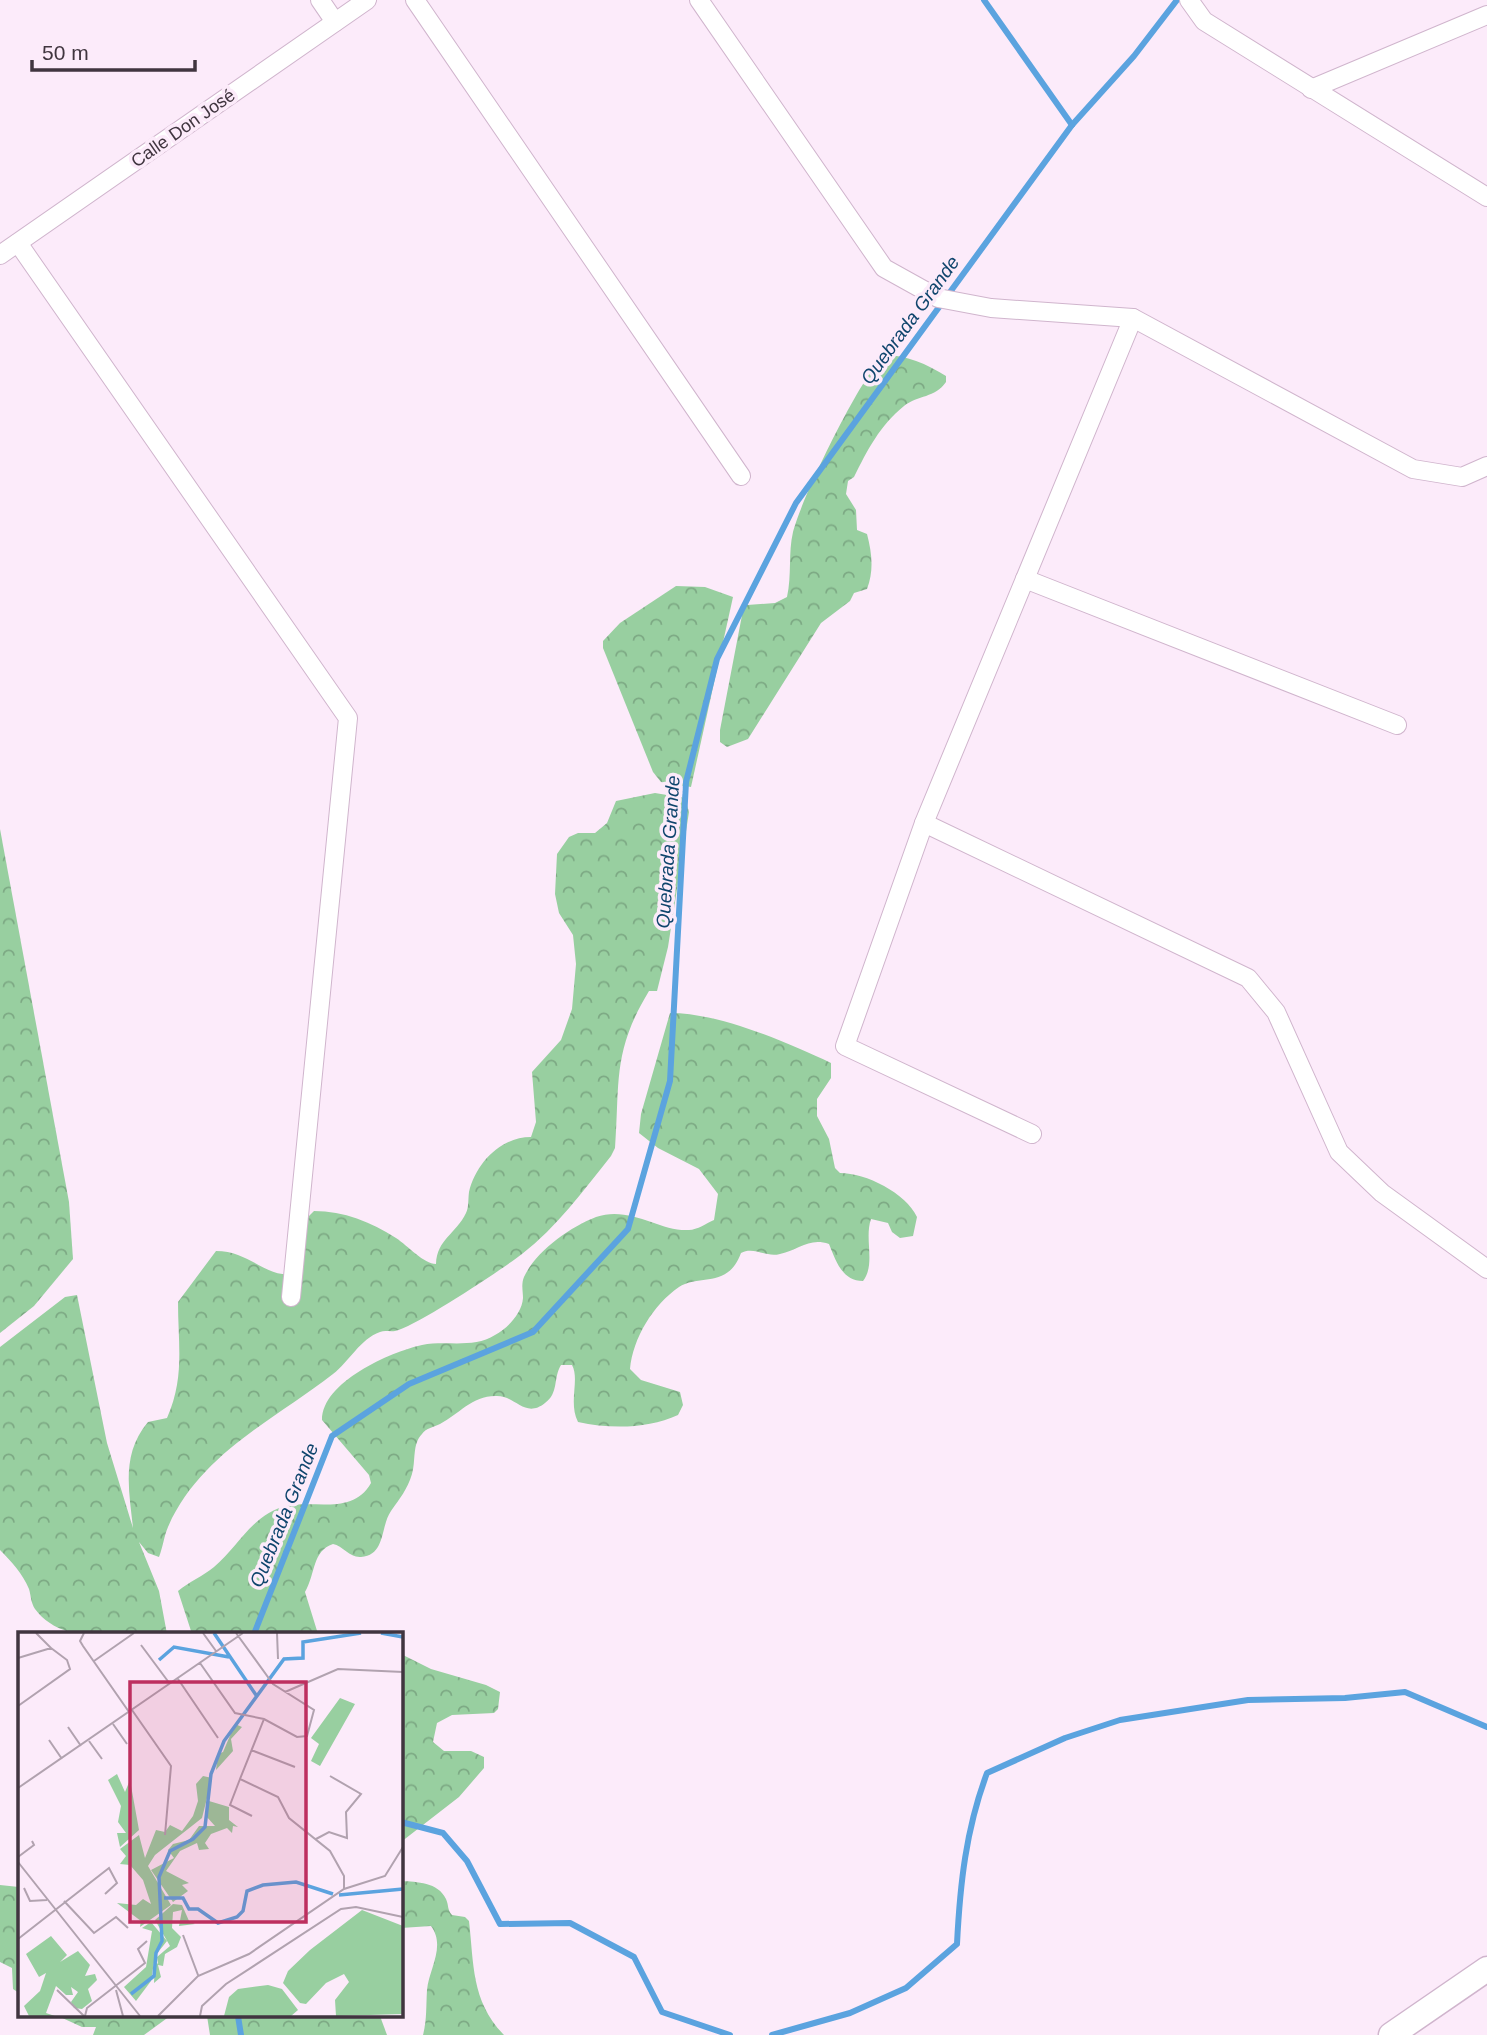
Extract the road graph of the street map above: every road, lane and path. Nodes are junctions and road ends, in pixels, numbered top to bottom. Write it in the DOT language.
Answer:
graph roads {
  1 [pos="320,0"];
  2 [pos="367,0"];
  3 [pos="415,0"];
  4 [pos="699,0"];
  5 [pos="1189,0"];
  6 [pos="1487,15"];
  7 [pos="335,22"];
  8 [pos="1311,89"];
  9 [pos="1487,197"];
  10 [pos="18,243"];
  11 [pos="0,256"];
  12 [pos="1133,318"];
  13 [pos="1487,466"];
  14 [pos="741,476"];
  15 [pos="1025,579"];
  16 [pos="1397,725"];
  17 [pos="924,823"];
  18 [pos="1032,1134"];
  19 [pos="1487,1269"];
  20 [pos="291,1297"];
  21 [pos="1487,1969"];
  22 [pos="1391,2035"];
  1 -- 7 [label="street"];
  2 -- 7 [label="street, Calle Don José"];
  3 -- 14 [label="street"];
  4 -- 12 [label="street"];
  5 -- 8 [label="street"];
  6 -- 8 [label="street"];
  7 -- 10 [label="street, Calle Don José"];
  8 -- 9 [label="street"];
  10 -- 11 [label="street, Calle Don José"];
  10 -- 20 [label="street"];
  12 -- 13 [label="street"];
  12 -- 15 [label="street"];
  15 -- 16 [label="street"];
  15 -- 17 [label="street"];
  17 -- 18 [label="street"];
  17 -- 19 [label="street"];
  21 -- 22 [label="main road"];
}
